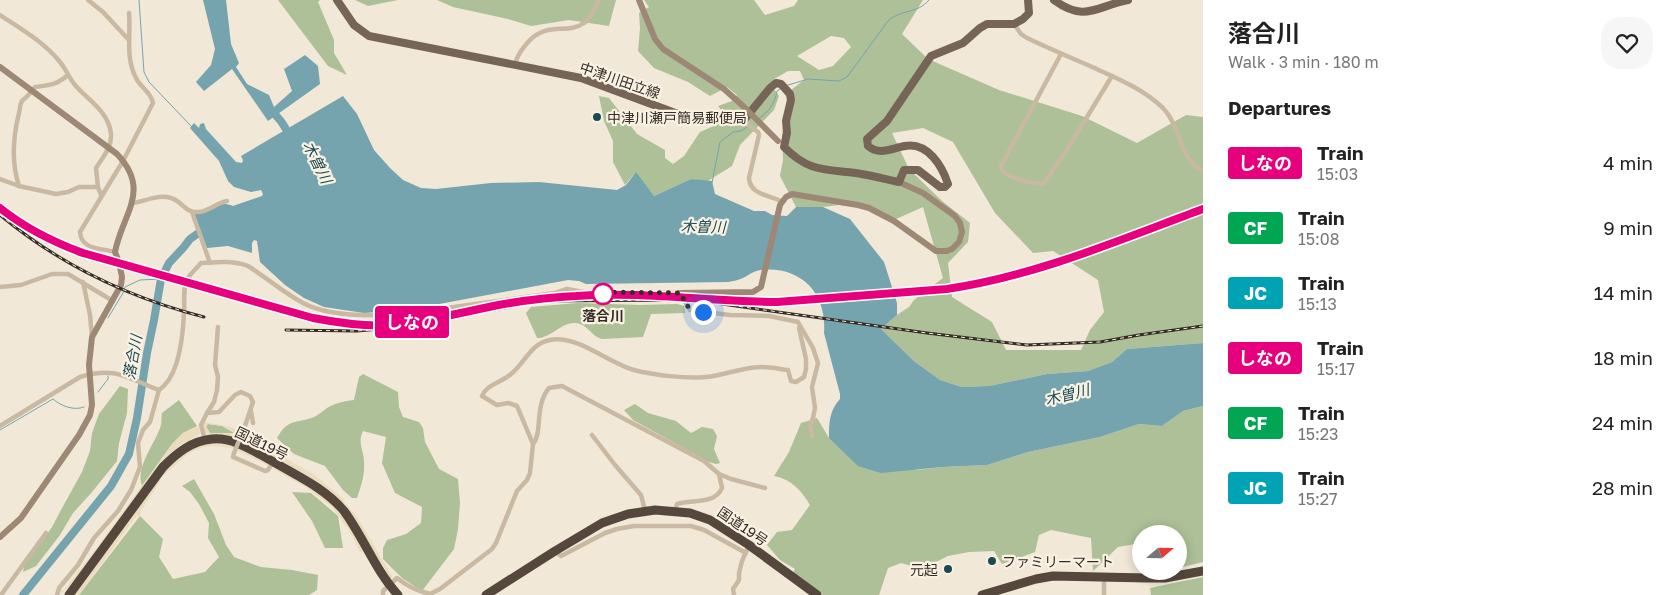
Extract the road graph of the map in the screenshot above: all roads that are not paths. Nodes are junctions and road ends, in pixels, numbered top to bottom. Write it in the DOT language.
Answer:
graph roads {
  1 [pos="88,0"];
  2 [pos="336,0"];
  3 [pos="599,0"];
  4 [pos="640,0"];
  5 [pos="1028,0"];
  6 [pos="1054,0"];
  7 [pos="1128,0"];
  8 [pos="129,13"];
  9 [pos="0,15"];
  10 [pos="1014,24"];
  11 [pos="128,39"];
  12 [pos="1061,54"];
  13 [pos="515,64"];
  14 [pos="0,67"];
  15 [pos="68,75"];
  16 [pos="1112,76"];
  17 [pos="33,91"];
  18 [pos="744,123"];
  19 [pos="781,144"];
  20 [pos="109,148"];
  21 [pos="124,161"];
  22 [pos="1203,171"];
  23 [pos="0,178"];
  24 [pos="899,182"];
  25 [pos="19,186"];
  26 [pos="98,187"];
  27 [pos="102,194"];
  28 [pos="227,201"];
  29 [pos="133,203"];
  30 [pos="781,203"];
  31 [pos="192,212"];
  32 [pos="115,252"];
  33 [pos="210,263"];
  34 [pos="83,282"];
  35 [pos="0,287"];
  36 [pos="680,293"];
  37 [pos="113,301"];
  38 [pos="798,322"];
  39 [pos="218,326"];
  40 [pos="92,337"];
  41 [pos="89,374"];
  42 [pos="157,389"];
  43 [pos="251,409"];
  44 [pos="207,413"];
  45 [pos="253,423"];
  46 [pos="0,426"];
  47 [pos="592,434"];
  48 [pos="812,436"];
  49 [pos="204,440"];
  50 [pos="532,444"];
  51 [pos="273,462"];
  52 [pos="719,474"];
  53 [pos="765,488"];
  54 [pos="645,510"];
  55 [pos="675,511"];
  56 [pos="46,533"];
  57 [pos="0,537"];
  58 [pos="748,549"];
  59 [pos="555,551"];
  60 [pos="1203,572"];
  61 [pos="1104,577"];
  62 [pos="388,584"];
  63 [pos="430,594"];
  64 [pos="2,595"];
  65 [pos="56,595"];
  66 [pos="69,595"];
  67 [pos="383,595"];
  68 [pos="398,595"];
  69 [pos="486,595"];
  70 [pos="734,595"];
  71 [pos="817,595"];
  72 [pos="982,595"];
  73 [pos="1104,595"];
  1 -- 11 [label="street"];
  2 -- 13 [label="main road, 中津川田立線"];
  3 -- 13 [label="street"];
  4 -- 19 [label="street, bridge"];
  5 -- 10 [label="main road"];
  6 -- 7 [label="main road"];
  8 -- 11 [label="street"];
  9 -- 15 [label="street"];
  10 -- 12 [label="street"];
  10 -- 24 [label="main road"];
  11 -- 21 [label="street"];
  12 -- 16 [label="street"];
  12 -- 16 [label="street"];
  13 -- 18 [label="main road, 中津川田立線"];
  14 -- 17 [label="street"];
  15 -- 17 [label="street"];
  15 -- 20 [label="street"];
  16 -- 22 [label="street"];
  17 -- 20 [label="street"];
  17 -- 25 [label="street"];
  18 -- 19 [label="main road"];
  18 -- 30 [label="street"];
  19 -- 24 [label="main road"];
  20 -- 21 [label="street"];
  20 -- 26 [label="street"];
  21 -- 27 [label="street"];
  21 -- 29 [label="street"];
  23 -- 25 [label="street"];
  24 -- 30 [label="street"];
  25 -- 26 [label="street"];
  26 -- 27 [label="street"];
  27 -- 32 [label="street"];
  28 -- 31 [label="street"];
  29 -- 31 [label="street"];
  29 -- 32 [label="street"];
  30 -- 36 [label="street"];
  31 -- 33 [label="street"];
  32 -- 37 [label="street"];
  33 -- 36 [label="street"];
  33 -- 42 [label="street"];
  34 -- 35 [label="street"];
  34 -- 37 [label="street"];
  34 -- 40 [label="street"];
  36 -- 38 [label="street"];
  37 -- 40 [label="street"];
  38 -- 48 [label="street"];
  38 -- 50 [label="street"];
  39 -- 44 [label="street"];
  40 -- 41 [label="street"];
  41 -- 42 [label="street"];
  41 -- 46 [label="street"];
  41 -- 57 [label="street"];
  42 -- 65 [label="street"];
  43 -- 44 [label="street"];
  43 -- 45 [label="street"];
  43 -- 51 [label="street, bridge"];
  44 -- 49 [label="street"];
  47 -- 54 [label="street"];
  49 -- 51 [label="highway, 国道19号"];
  49 -- 66 [label="highway, 国道19号"];
  50 -- 52 [label="street"];
  50 -- 63 [label="street"];
  51 -- 62 [label="highway, 国道19号"];
  52 -- 53 [label="street"];
  52 -- 55 [label="street"];
  54 -- 55 [label="highway, 国道19号"];
  54 -- 59 [label="highway, 国道19号"];
  55 -- 58 [label="highway, 国道19号"];
  56 -- 64 [label="street"];
  58 -- 59 [label="street"];
  58 -- 70 [label="street"];
  58 -- 71 [label="highway, 国道19号"];
  59 -- 69 [label="highway, 国道19号"];
  60 -- 61 [label="highway"];
  61 -- 72 [label="highway"];
  61 -- 73 [label="street"];
  62 -- 63 [label="street"];
  62 -- 67 [label="street"];
  62 -- 68 [label="highway, 国道19号"];
}
